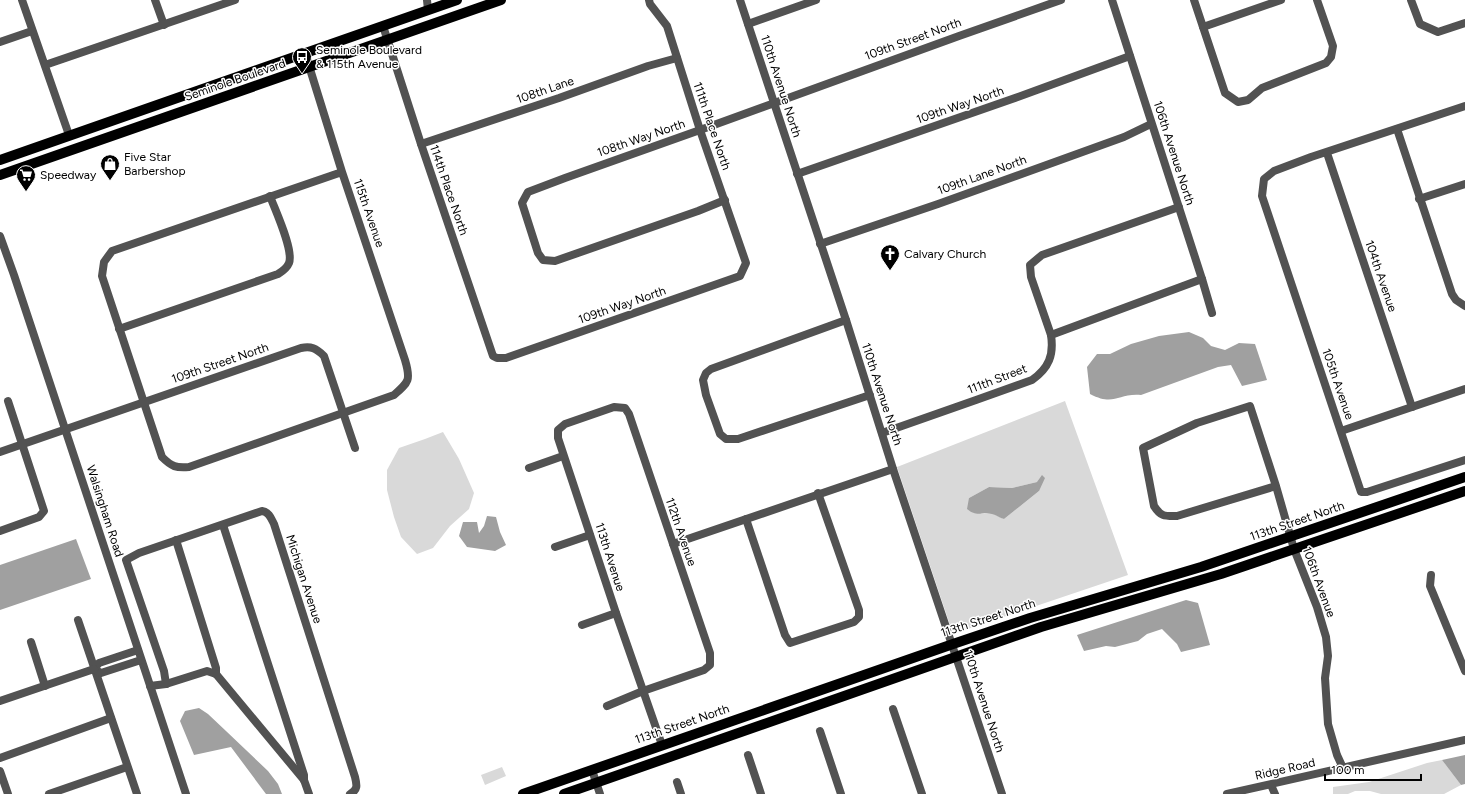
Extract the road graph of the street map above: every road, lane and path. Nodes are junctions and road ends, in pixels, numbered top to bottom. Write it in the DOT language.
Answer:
graph roads {
  1 [pos="22,0"];
  2 [pos="155,0"];
  3 [pos="235,0"];
  4 [pos="457,0"];
  5 [pos="501,0"];
  6 [pos="649,0"];
  7 [pos="740,0"];
  8 [pos="816,0"];
  9 [pos="1061,0"];
  10 [pos="1112,0"];
  11 [pos="1194,0"];
  12 [pos="1281,0"];
  13 [pos="1317,0"];
  14 [pos="1411,0"];
  15 [pos="223,2"];
  16 [pos="427,5"];
  17 [pos="1465,23"];
  18 [pos="748,24"];
  19 [pos="164,25"];
  20 [pos="384,26"];
  21 [pos="1204,26"];
  22 [pos="32,31"];
  23 [pos="388,40"];
  24 [pos="0,42"];
  25 [pos="305,53"];
  26 [pos="1130,56"];
  27 [pos="677,58"];
  28 [pos="44,65"];
  29 [pos="309,67"];
  30 [pos="184,95"];
  31 [pos="773,102"];
  32 [pos="1465,106"];
  33 [pos="189,110"];
  34 [pos="1151,124"];
  35 [pos="1397,129"];
  36 [pos="700,130"];
  37 [pos="70,135"];
  38 [pos="421,144"];
  39 [pos="1327,153"];
  40 [pos="0,160"];
  41 [pos="342,172"];
  42 [pos="0,174"];
  43 [pos="797,174"];
  44 [pos="1465,184"];
  45 [pos="270,196"];
  46 [pos="1419,199"];
  47 [pos="725,200"];
  48 [pos="1179,207"];
  49 [pos="0,236"];
  50 [pos="820,244"];
  51 [pos="746,263"];
  52 [pos="1202,279"];
  53 [pos="1463,305"];
  54 [pos="1212,313"];
  55 [pos="846,320"];
  56 [pos="119,329"];
  57 [pos="1051,335"];
  58 [pos="497,358"];
  59 [pos="1465,389"];
  60 [pos="870,395"];
  61 [pos="8,401"];
  62 [pos="144,403"];
  63 [pos="1412,407"];
  64 [pos="344,413"];
  65 [pos="65,429"];
  66 [pos="558,430"];
  67 [pos="1341,431"];
  68 [pos="882,433"];
  69 [pos="22,445"];
  70 [pos="355,448"];
  71 [pos="0,452"];
  72 [pos="563,456"];
  73 [pos="1465,460"];
  74 [pos="529,468"];
  75 [pos="893,469"];
  76 [pos="1465,477"];
  77 [pos="1276,486"];
  78 [pos="1465,491"];
  79 [pos="818,493"];
  80 [pos="746,519"];
  81 [pos="223,525"];
  82 [pos="0,530"];
  83 [pos="590,535"];
  84 [pos="1291,536"];
  85 [pos="176,540"];
  86 [pos="673,544"];
  87 [pos="555,547"];
  88 [pos="1294,549"];
  89 [pos="1431,575"];
  90 [pos="616,613"];
  91 [pos="78,620"];
  92 [pos="582,625"];
  93 [pos="31,642"];
  94 [pos="953,644"];
  95 [pos="138,650"];
  96 [pos="957,658"];
  97 [pos="141,660"];
  98 [pos="94,669"];
  99 [pos="1465,671"];
  100 [pos="216,674"];
  101 [pos="166,684"];
  102 [pos="45,686"];
  103 [pos="150,686"];
  104 [pos="643,691"];
  105 [pos="0,701"];
  106 [pos="607,706"];
  107 [pos="893,709"];
  108 [pos="111,718"];
  109 [pos="820,731"];
  110 [pos="1465,740"];
  111 [pos="662,745"];
  112 [pos="748,755"];
  113 [pos="0,758"];
  114 [pos="127,767"];
  115 [pos="1343,768"];
  116 [pos="592,770"];
  117 [pos="0,771"];
  118 [pos="304,780"];
  119 [pos="677,782"];
  120 [pos="597,783"];
  121 [pos="1271,785"];
  122 [pos="8,794"];
  123 [pos="49,794"];
  124 [pos="137,794"];
  125 [pos="186,794"];
  126 [pos="310,794"];
  127 [pos="350,794"];
  128 [pos="523,794"];
  129 [pos="564,794"];
  130 [pos="600,794"];
  131 [pos="682,794"];
  132 [pos="761,794"];
  133 [pos="841,794"];
  134 [pos="922,794"];
  135 [pos="1002,794"];
  136 [pos="1227,794"];
  137 [pos="1275,794"];
  1 -- 22 [label="street"];
  2 -- 19 [label="street"];
  3 -- 15 [label="street"];
  4 -- 16 [label="main road, Seminole Boulevard"];
  5 -- 23 [label="main road, Seminole Boulevard"];
  6 -- 27 [label="street, 111th Place North"];
  7 -- 18 [label="street, 110th Avenue North"];
  8 -- 18 [label="street"];
  9 -- 31 [label="street, 109th Street North"];
  10 -- 26 [label="street, 106th Avenue North"];
  11 -- 21 [label="street"];
  12 -- 21 [label="street"];
  13 -- 21 [label="street"];
  14 -- 17 [label="street"];
  15 -- 19 [label="street"];
  16 -- 20 [label="main road, Seminole Boulevard"];
  18 -- 31 [label="street, 110th Avenue North"];
  19 -- 28 [label="street"];
  20 -- 23 [label="street, 114th Place North"];
  20 -- 25 [label="main road, Seminole Boulevard"];
  22 -- 24 [label="street"];
  22 -- 28 [label="street"];
  23 -- 29 [label="main road, Seminole Boulevard"];
  23 -- 38 [label="street, 114th Place North"];
  25 -- 29 [label="street, 115th Avenue"];
  25 -- 30 [label="main road, Seminole Boulevard"];
  26 -- 34 [label="street, 106th Avenue North"];
  26 -- 43 [label="street, 109th Way North"];
  27 -- 36 [label="street, 111th Place North"];
  27 -- 38 [label="street, 108th Lane"];
  28 -- 37 [label="street"];
  29 -- 33 [label="main road, Seminole Boulevard"];
  29 -- 41 [label="street, 115th Avenue"];
  30 -- 33 [label="main road"];
  30 -- 37 [label="main road, Seminole Boulevard"];
  31 -- 36 [label="street, 108th Way North"];
  31 -- 43 [label="street, 110th Avenue North"];
  32 -- 35 [label="street"];
  33 -- 42 [label="main road, Seminole Boulevard"];
  34 -- 48 [label="street, 106th Avenue North"];
  34 -- 50 [label="street, 109th Lane North"];
  35 -- 39 [label="street"];
  35 -- 46 [label="street"];
  36 -- 47 [label="street, 111th Place North"];
  36 -- 47 [label="street, 108th Way North"];
  37 -- 40 [label="main road, Seminole Boulevard"];
  38 -- 58 [label="street, 114th Place North"];
  39 -- 63 [label="street, 104th Avenue"];
  39 -- 67 [label="street, 105th Avenue"];
  41 -- 45 [label="street"];
  41 -- 64 [label="street, 115th Avenue"];
  43 -- 50 [label="street, 110th Avenue North"];
  44 -- 46 [label="street"];
  45 -- 56 [label="street"];
  45 -- 56 [label="street"];
  46 -- 53 [label="street"];
  47 -- 51 [label="street, 111th Place North"];
  48 -- 52 [label="street, 106th Avenue North"];
  48 -- 57 [label="street, 111th Street"];
  49 -- 65 [label="street, Walsingham Road"];
  50 -- 55 [label="street, 110th Avenue North"];
  51 -- 58 [label="street, 109th Way North"];
  52 -- 54 [label="street, 106th Avenue North"];
  52 -- 57 [label="street"];
  55 -- 60 [label="street, 110th Avenue North"];
  55 -- 60 [label="street"];
  56 -- 62 [label="street"];
  57 -- 68 [label="street, 111th Street"];
  59 -- 63 [label="street"];
  60 -- 68 [label="street, 110th Avenue North"];
  61 -- 69 [label="street"];
  62 -- 64 [label="street"];
  62 -- 64 [label="street, 109th Street North"];
  62 -- 65 [label="street, 109th Street North"];
  63 -- 67 [label="street"];
  64 -- 70 [label="street"];
  65 -- 69 [label="street, 109th Street North"];
  65 -- 95 [label="street, Walsingham Road"];
  66 -- 72 [label="street, 113th Avenue"];
  66 -- 86 [label="street, 112th Avenue"];
  67 -- 73 [label="street, 105th Avenue"];
  68 -- 75 [label="street, 110th Avenue North"];
  69 -- 71 [label="street, 109th Street North"];
  69 -- 82 [label="street"];
  72 -- 74 [label="street"];
  72 -- 83 [label="street, 113th Avenue"];
  75 -- 79 [label="street"];
  75 -- 94 [label="street, 110th Avenue North"];
  76 -- 84 [label="main road, 113th Street North"];
  77 -- 77 [label="street, 106th Avenue"];
  77 -- 84 [label="street, 106th Avenue"];
  78 -- 88 [label="main road"];
  79 -- 80 [label="street"];
  79 -- 80 [label="street"];
  80 -- 86 [label="street"];
  81 -- 85 [label="street, Michigan Avenue"];
  81 -- 118 [label="street"];
  81 -- 127 [label="street, Michigan Avenue"];
  83 -- 87 [label="street"];
  83 -- 90 [label="street, 113th Avenue"];
  84 -- 88 [label="street, 106th Avenue"];
  84 -- 94 [label="main road, 113th Street North"];
  85 -- 100 [label="street"];
  85 -- 101 [label="street, Michigan Avenue"];
  86 -- 104 [label="street, 112th Avenue"];
  88 -- 96 [label="main road"];
  88 -- 115 [label="street, 106th Avenue"];
  89 -- 99 [label="street"];
  90 -- 92 [label="street"];
  90 -- 104 [label="street, 113th Avenue"];
  91 -- 98 [label="street"];
  93 -- 102 [label="street"];
  94 -- 96 [label="street, 110th Avenue North"];
  94 -- 111 [label="main road, 113th Street North"];
  95 -- 97 [label="street, Walsingham Road"];
  95 -- 98 [label="street"];
  96 -- 120 [label="main road"];
  96 -- 135 [label="street, 110th Avenue North"];
  97 -- 98 [label="street"];
  97 -- 103 [label="street, Walsingham Road"];
  98 -- 102 [label="street"];
  98 -- 108 [label="street"];
  100 -- 101 [label="street"];
  100 -- 118 [label="street"];
  101 -- 103 [label="street"];
  102 -- 105 [label="street"];
  103 -- 125 [label="street, Walsingham Road"];
  104 -- 106 [label="street"];
  104 -- 111 [label="street, 113th Avenue"];
  107 -- 134 [label="street"];
  108 -- 113 [label="street"];
  108 -- 114 [label="street"];
  109 -- 133 [label="street"];
  110 -- 115 [label="street, Ridge Road"];
  111 -- 116 [label="main road, 113th Street North"];
  112 -- 132 [label="street"];
  114 -- 123 [label="street"];
  114 -- 124 [label="street"];
  115 -- 121 [label="street, Ridge Road"];
  116 -- 120 [label="street"];
  116 -- 128 [label="main road, 113th Street North"];
  117 -- 122 [label="street"];
  118 -- 126 [label="street"];
  119 -- 131 [label="street"];
  120 -- 129 [label="main road"];
  120 -- 130 [label="street"];
  121 -- 136 [label="street, Ridge Road"];
  121 -- 137 [label="street"];
}
